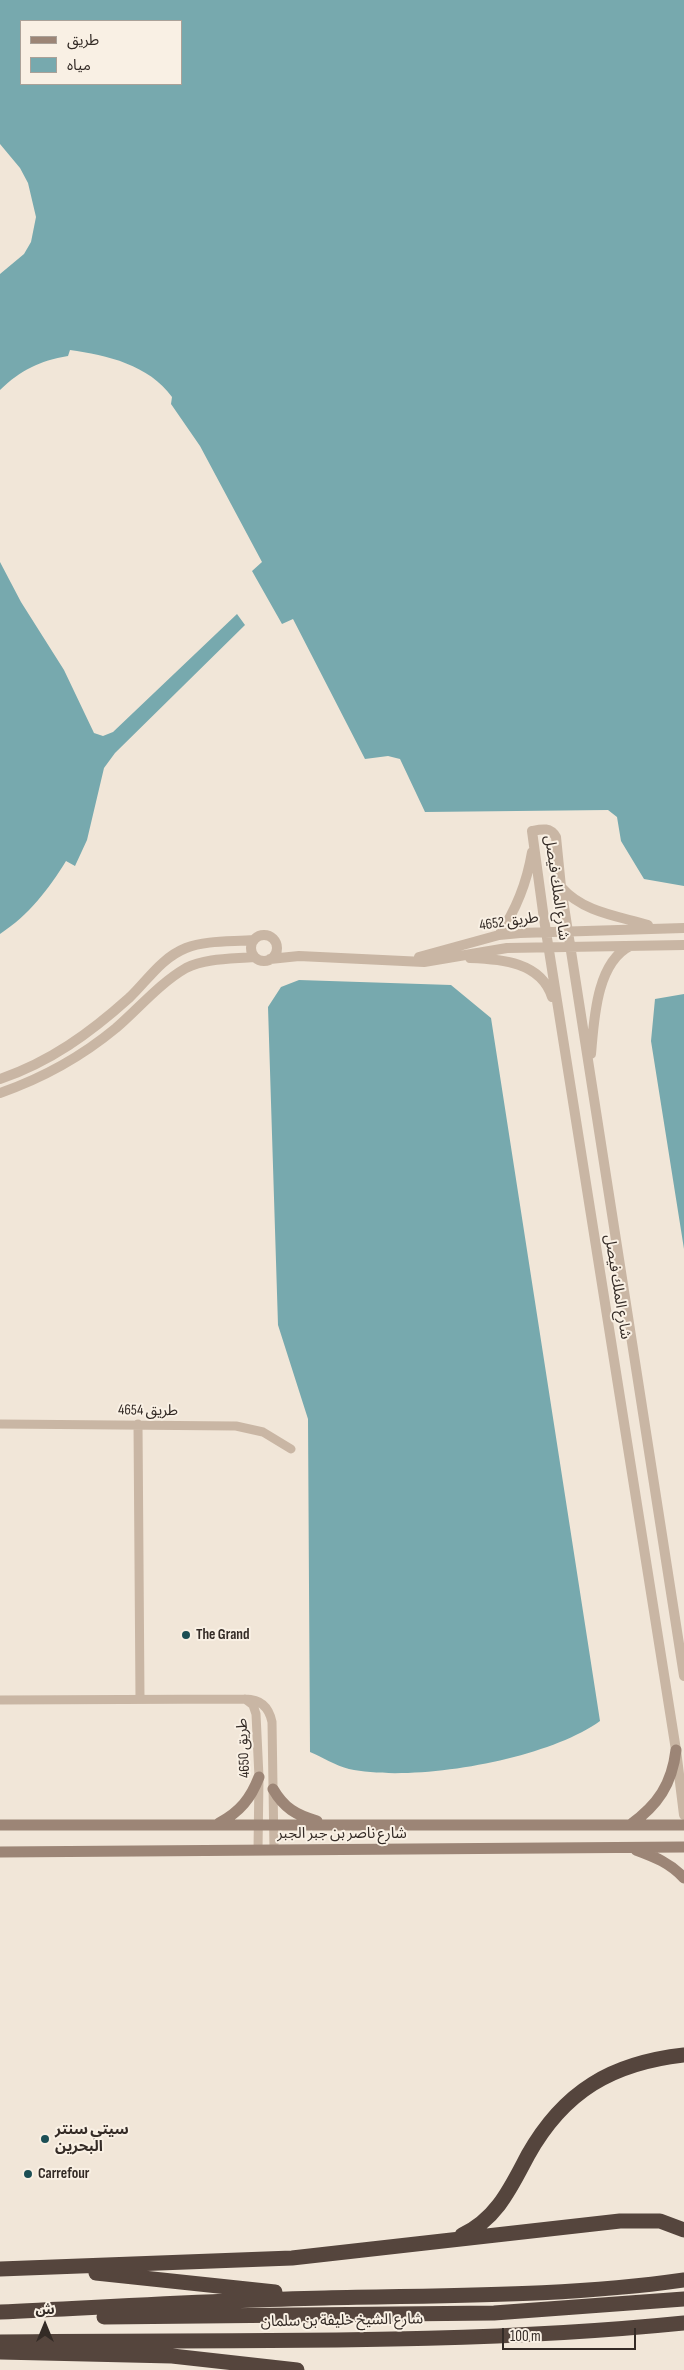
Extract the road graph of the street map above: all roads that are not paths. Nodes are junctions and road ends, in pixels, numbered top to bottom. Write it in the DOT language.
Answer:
graph roads {
  1 [pos="534,842"];
  2 [pos="561,887"];
  3 [pos="656,928"];
  4 [pos="684,928"];
  5 [pos="547,932"];
  6 [pos="568,932"];
  7 [pos="500,935"];
  8 [pos="254,940"];
  9 [pos="684,944"];
  10 [pos="631,946"];
  11 [pos="276,947"];
  12 [pos="549,947"];
  13 [pos="570,948"];
  14 [pos="299,956"];
  15 [pos="254,957"];
  16 [pos="454,958"];
  17 [pos="270,959"];
  18 [pos="400,961"];
  19 [pos="558,1016"];
  20 [pos="589,1068"];
  21 [pos="0,1079"];
  22 [pos="0,1092"];
  23 [pos="0,1424"];
  24 [pos="138,1424"];
  25 [pos="290,1449"];
  26 [pos="684,1676"];
  27 [pos="140,1699"];
  28 [pos="245,1699"];
  29 [pos="0,1700"];
  30 [pos="676,1750"];
  31 [pos="259,1777"];
  32 [pos="274,1789"];
  33 [pos="684,1815"];
  34 [pos="215,1824"];
  35 [pos="258,1824"];
  36 [pos="274,1824"];
  37 [pos="0,1825"];
  38 [pos="331,1825"];
  39 [pos="630,1825"];
  40 [pos="684,1825"];
  41 [pos="625,1847"];
  42 [pos="684,1847"];
  43 [pos="258,1850"];
  44 [pos="274,1850"];
  45 [pos="0,1852"];
  46 [pos="684,1878"];
  47 [pos="684,2045"];
  48 [pos="684,2055"];
  49 [pos="637,2063"];
  50 [pos="684,2230"];
  51 [pos="442,2241"];
  52 [pos="5,2269"];
  53 [pos="684,2280"];
  54 [pos="324,2298"];
  55 [pos="684,2299"];
  56 [pos="0,2312"];
  57 [pos="0,2318"];
  58 [pos="684,2323"];
  59 [pos="0,2342"];
  60 [pos="0,2352"];
  61 [pos="297,2370"];
  1 -- 2 [label="street, شارع الملك فيصل"];
  1 -- 5 [label="street, شارع الملك فيصل"];
  1 -- 7 [label="street"];
  2 -- 3 [label="street"];
  2 -- 6 [label="street, شارع الملك فيصل"];
  3 -- 4 [label="street, طريق 4652"];
  3 -- 6 [label="street, طريق 4652"];
  5 -- 6 [label="street, طريق 4652"];
  5 -- 7 [label="street, طريق 4652"];
  5 -- 12 [label="street, شارع الملك فيصل"];
  6 -- 13 [label="street, شارع الملك فيصل"];
  7 -- 18 [label="street, طريق 4652"];
  8 -- 11 [label="street"];
  8 -- 15 [label="street"];
  8 -- 21 [label="street"];
  9 -- 10 [label="street, طريق 4652"];
  10 -- 13 [label="street, طريق 4652"];
  10 -- 20 [label="street"];
  11 -- 14 [label="street"];
  11 -- 17 [label="street"];
  12 -- 13 [label="street, طريق 4652"];
  12 -- 16 [label="street, طريق 4652"];
  12 -- 19 [label="street, شارع الملك فيصل"];
  13 -- 20 [label="street, شارع الملك فيصل"];
  14 -- 17 [label="street"];
  14 -- 18 [label="street, طريق 4652"];
  15 -- 17 [label="street"];
  15 -- 22 [label="street"];
  16 -- 18 [label="street, طريق 4652"];
  16 -- 19 [label="street"];
  19 -- 30 [label="street, شارع الملك فيصل"];
  20 -- 26 [label="street, شارع الملك فيصل"];
  23 -- 24 [label="street, طريق 4654"];
  24 -- 25 [label="street, طريق 4654"];
  24 -- 27 [label="street"];
  27 -- 28 [label="street"];
  27 -- 29 [label="street"];
  28 -- 31 [label="street, طريق 4650"];
  28 -- 32 [label="street, طريق 4650"];
  30 -- 33 [label="street, شارع الملك فيصل"];
  30 -- 39 [label="main road"];
  31 -- 34 [label="main road"];
  31 -- 35 [label="street, طريق 4650"];
  32 -- 36 [label="street, طريق 4650"];
  32 -- 38 [label="main road"];
  34 -- 35 [label="main road, شارع ناصر بن جبر الجبر"];
  34 -- 37 [label="main road, شارع ناصر بن جبر الجبر"];
  35 -- 36 [label="main road, شارع ناصر بن جبر الجبر"];
  35 -- 43 [label="street, طريق 4650"];
  36 -- 38 [label="main road, شارع ناصر بن جبر الجبر"];
  36 -- 44 [label="street, طريق 4650"];
  38 -- 39 [label="main road, شارع ناصر بن جبر الجبر"];
  39 -- 40 [label="main road, شارع ناصر بن جبر الجبر"];
  41 -- 42 [label="main road, شارع ناصر بن جبر الجبر"];
  41 -- 44 [label="main road, شارع ناصر بن جبر الجبر"];
  41 -- 46 [label="main road"];
  43 -- 44 [label="main road, شارع ناصر بن جبر الجبر"];
  43 -- 45 [label="main road, شارع ناصر بن جبر الجبر"];
  47 -- 49 [label="highway"];
  48 -- 49 [label="highway"];
  49 -- 51 [label="highway"];
  50 -- 51 [label="highway"];
  51 -- 52 [label="highway"];
  52 -- 54 [label="highway"];
  53 -- 54 [label="highway"];
  54 -- 56 [label="highway"];
  55 -- 57 [label="highway, شارع الشيخ خليفة بن سلمان"];
  58 -- 59 [label="highway, شارع الشيخ خليفة بن سلمان"];
  60 -- 61 [label="highway"];
}
